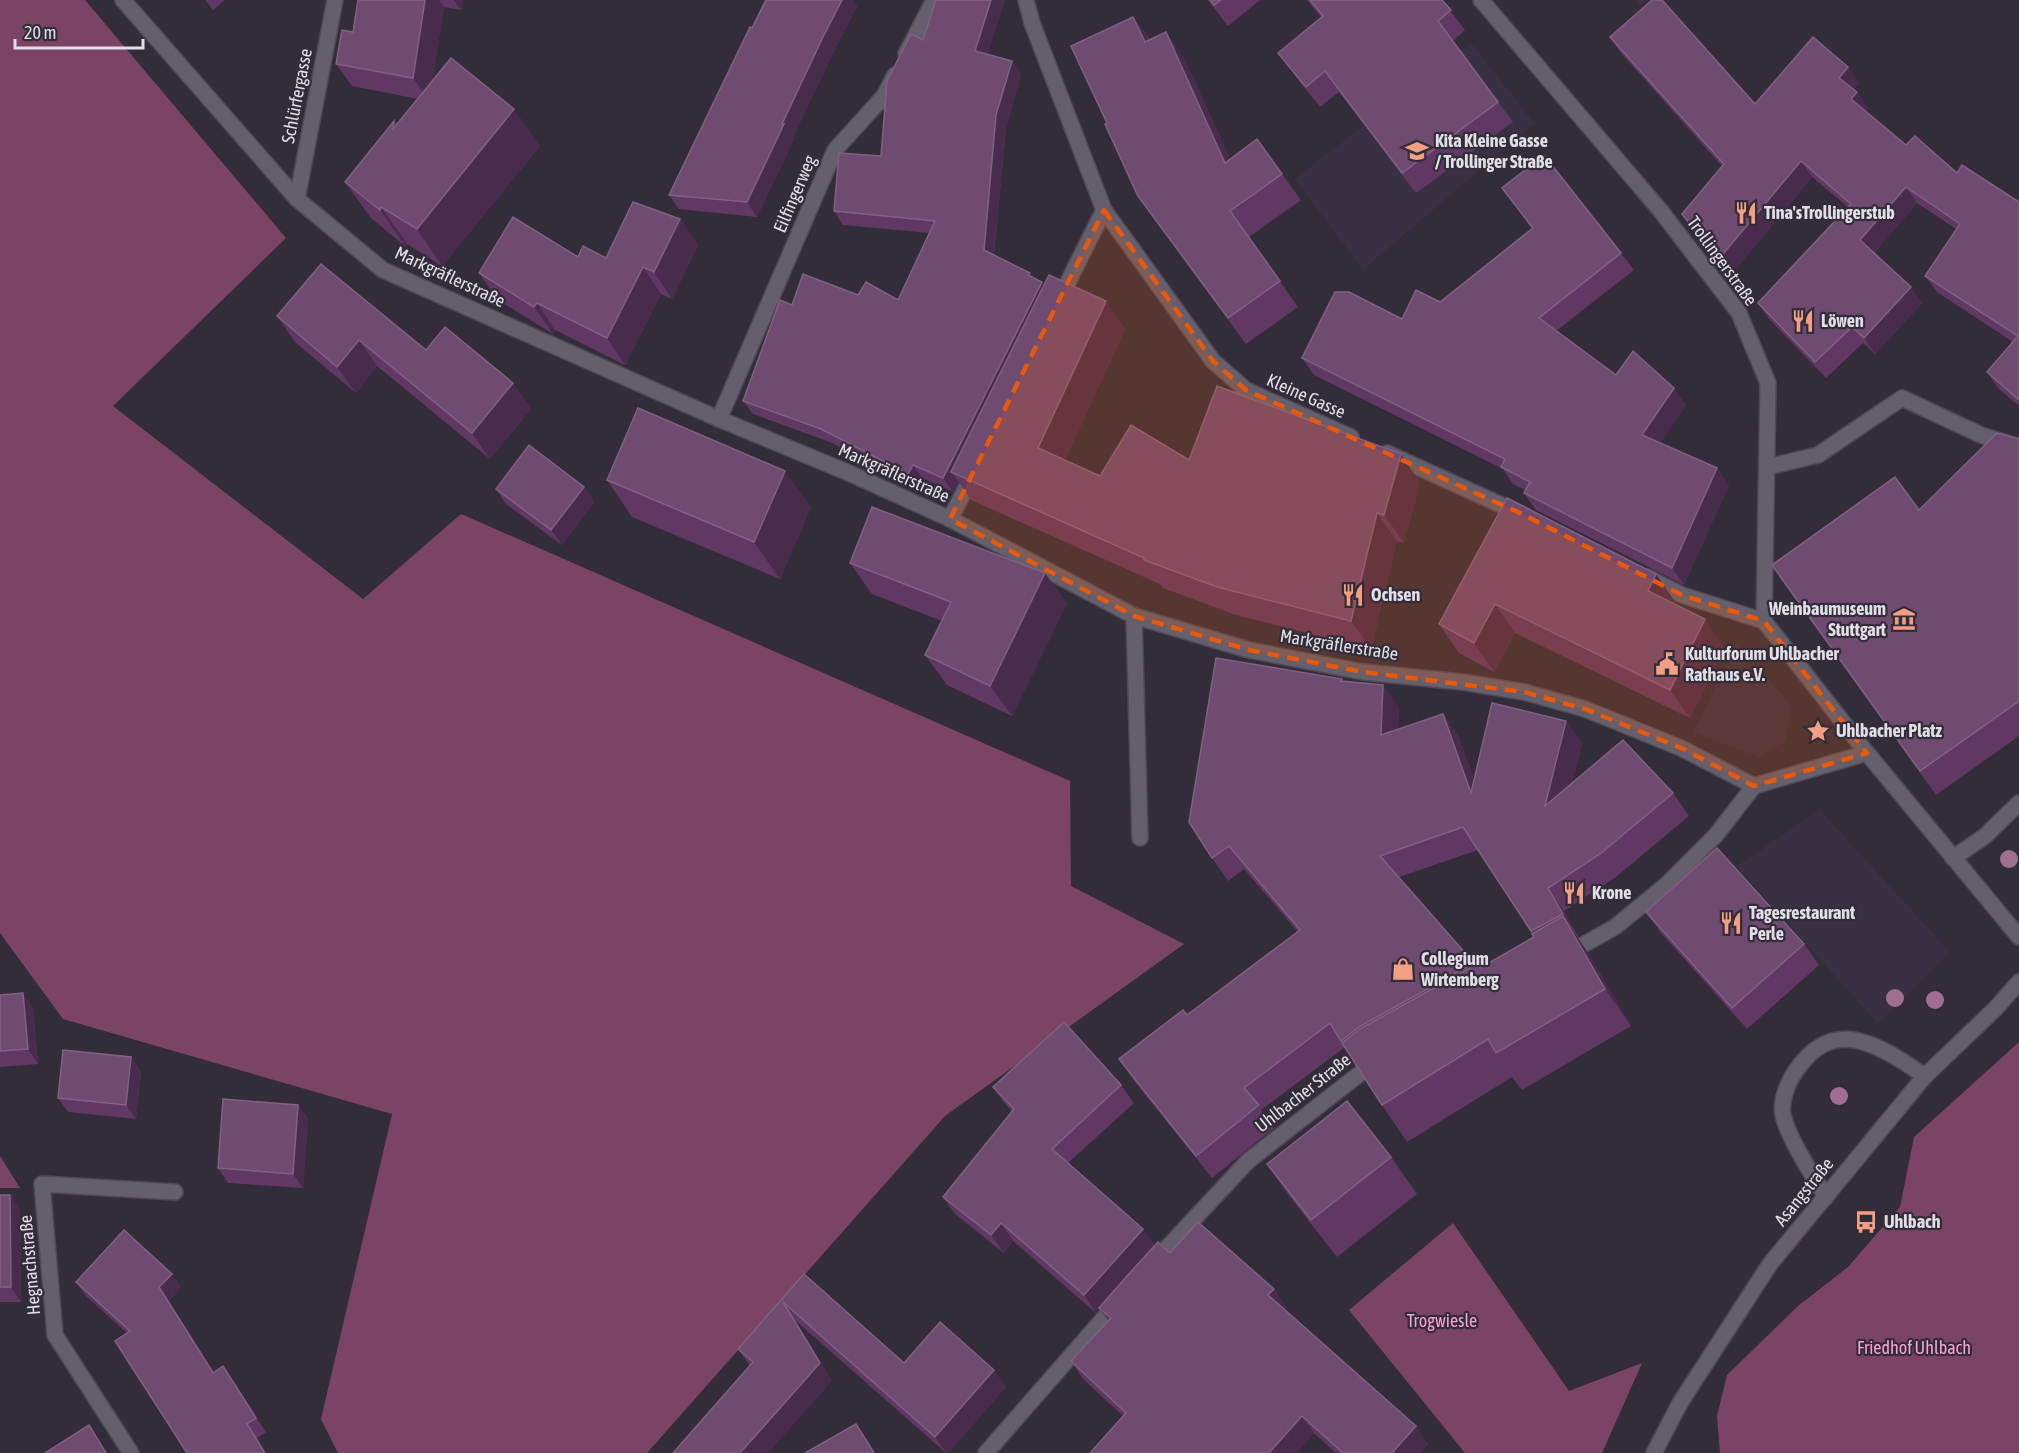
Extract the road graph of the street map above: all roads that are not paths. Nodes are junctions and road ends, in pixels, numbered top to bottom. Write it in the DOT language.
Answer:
graph roads {
  1 [pos="123,0"];
  2 [pos="335,0"];
  3 [pos="933,0"];
  4 [pos="1026,0"];
  5 [pos="1481,0"];
  6 [pos="297,199"];
  7 [pos="1104,210"];
  8 [pos="1050,318"];
  9 [pos="719,419"];
  10 [pos="2019,447"];
  11 [pos="981,456"];
  12 [pos="1767,467"];
  13 [pos="950,519"];
  14 [pos="1538,523"];
  15 [pos="1631,569"];
  16 [pos="1134,616"];
  17 [pos="1764,621"];
  18 [pos="1867,753"];
  19 [pos="1754,786"];
  20 [pos="2019,803"];
  21 [pos="1140,838"];
  22 [pos="1953,858"];
  23 [pos="2019,937"];
  24 [pos="1554,961"];
  25 [pos="2019,982"];
  26 [pos="1390,1052"];
  27 [pos="1925,1076"];
  28 [pos="175,1192"];
  29 [pos="1826,1197"];
  30 [pos="131,1453"];
  31 [pos="986,1453"];
  32 [pos="1654,1453"];
  1 -- 6 [label="street, Markgräflerstraße"];
  2 -- 6 [label="street, Schlürfergasse"];
  3 -- 9 [label="street, Eilfingerweg"];
  4 -- 7 [label="street, Kleine Gasse"];
  5 -- 12 [label="street, Trollingerstraße"];
  6 -- 9 [label="street, Markgräflerstraße"];
  7 -- 8 [label="street"];
  7 -- 14 [label="street, Kleine Gasse"];
  9 -- 13 [label="street, Markgräflerstraße"];
  10 -- 12 [label="street"];
  11 -- 13 [label="street"];
  12 -- 17 [label="street, Trollingerstraße"];
  13 -- 16 [label="street, Markgräflerstraße"];
  15 -- 17 [label="street"];
  16 -- 19 [label="street, Markgräflerstraße"];
  16 -- 21 [label="street"];
  17 -- 18 [label="street"];
  18 -- 19 [label="street"];
  18 -- 22 [label="street"];
  19 -- 24 [label="street"];
  20 -- 22 [label="street"];
  22 -- 23 [label="street"];
  25 -- 27 [label="street, Asangstraße"];
  26 -- 31 [label="street, Uhlbacher Straße"];
  27 -- 29 [label="street, Asangstraße"];
  27 -- 29 [label="street"];
  28 -- 30 [label="street, Hegnachstraße"];
  29 -- 32 [label="street, Asangstraße"];
}
